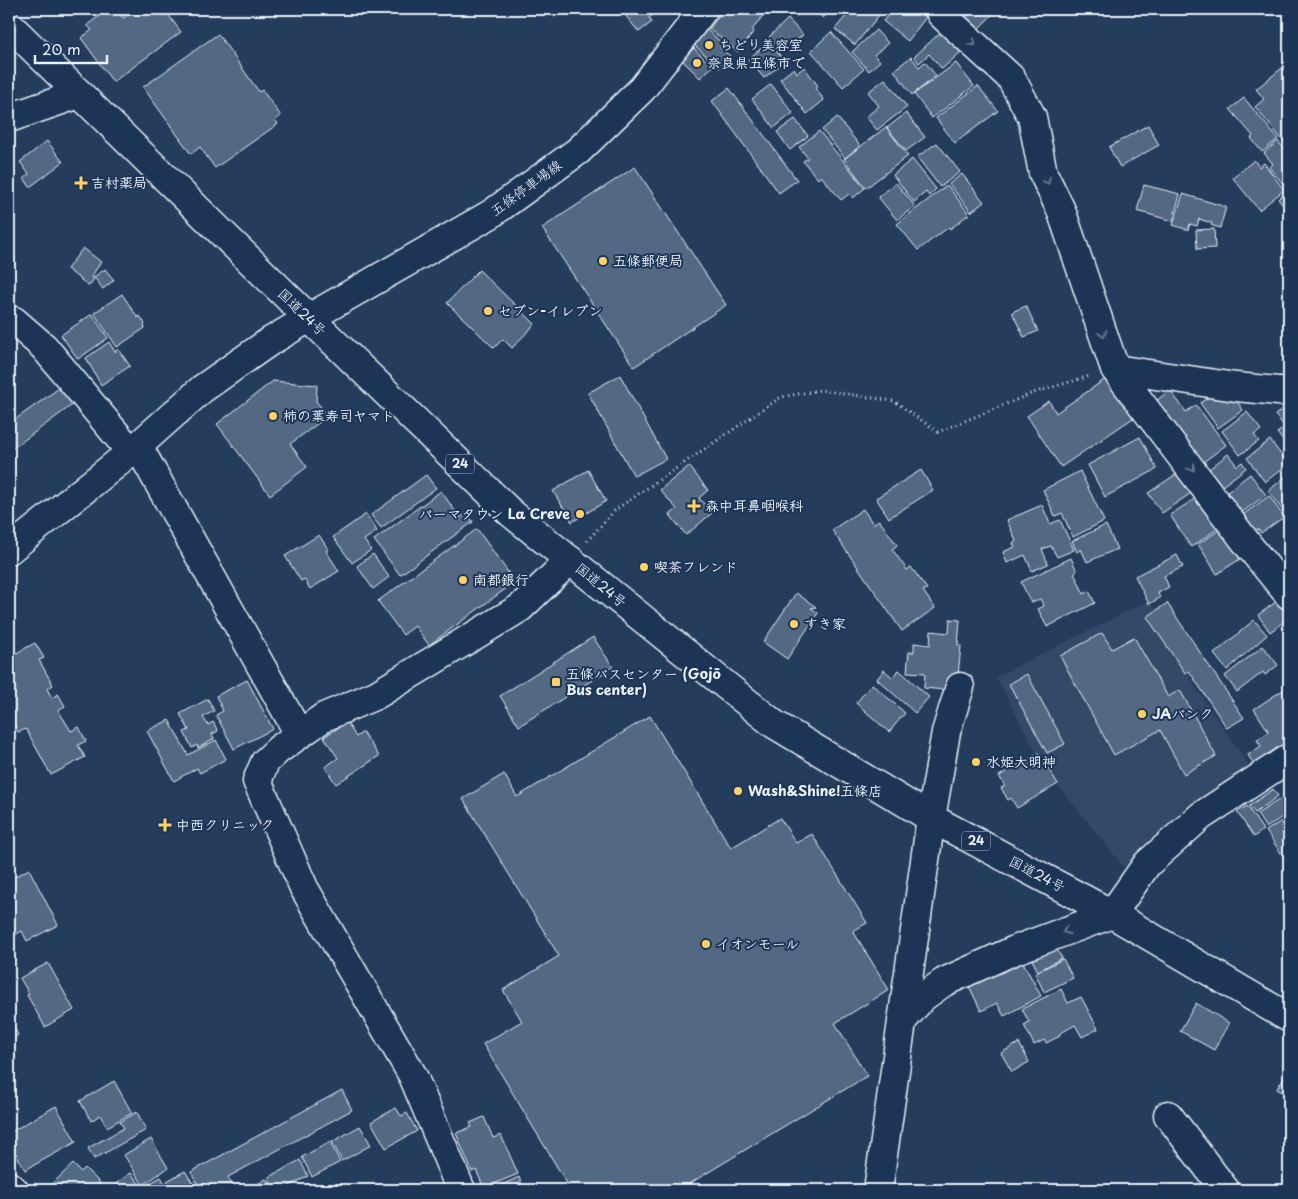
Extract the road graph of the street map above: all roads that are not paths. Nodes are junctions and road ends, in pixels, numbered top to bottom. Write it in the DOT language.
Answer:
graph roads {
  1 [pos="704,9"];
  2 [pos="939,9"];
  3 [pos="9,25"];
  4 [pos="79,94"];
  5 [pos="9,118"];
  6 [pos="309,318"];
  7 [pos="9,322"];
  8 [pos="1115,368"];
  9 [pos="1289,392"];
  10 [pos="134,449"];
  11 [pos="9,550"];
  12 [pos="570,560"];
  13 [pos="1289,595"];
  14 [pos="960,687"];
  15 [pos="299,734"];
  16 [pos="1289,758"];
  17 [pos="931,818"];
  18 [pos="1112,914"];
  19 [pos="1289,1018"];
  20 [pos="902,1022"];
  21 [pos="1168,1116"];
  22 [pos="9,1186"];
  23 [pos="14,1190"];
  24 [pos="461,1190"];
  25 [pos="878,1190"];
  26 [pos="1225,1190"];
  1 -- 6 [label="main road, 五條停車場線"];
  2 -- 8 [label="main road, one-way"];
  3 -- 4 [label="main road, 国道24号 / 24"];
  4 -- 5 [label="main road"];
  4 -- 6 [label="main road, 国道24号 / 24"];
  6 -- 10 [label="main road, 五條停車場線"];
  6 -- 12 [label="main road, 国道24号 / 24"];
  7 -- 10 [label="main road"];
  8 -- 9 [label="main road"];
  8 -- 13 [label="main road, one-way"];
  10 -- 11 [label="main road, 五條停車場線"];
  10 -- 15 [label="main road"];
  12 -- 15 [label="main road"];
  12 -- 17 [label="main road, 国道24号 / 24"];
  14 -- 17 [label="main road"];
  15 -- 24 [label="main road"];
  16 -- 18 [label="main road"];
  17 -- 18 [label="main road, 国道24号 / 24"];
  17 -- 20 [label="main road"];
  18 -- 19 [label="main road, 国道24号 / 24"];
  18 -- 20 [label="main road, one-way"];
  20 -- 25 [label="main road"];
  21 -- 26 [label="main road"];
  22 -- 23 [label="main road"];
}
